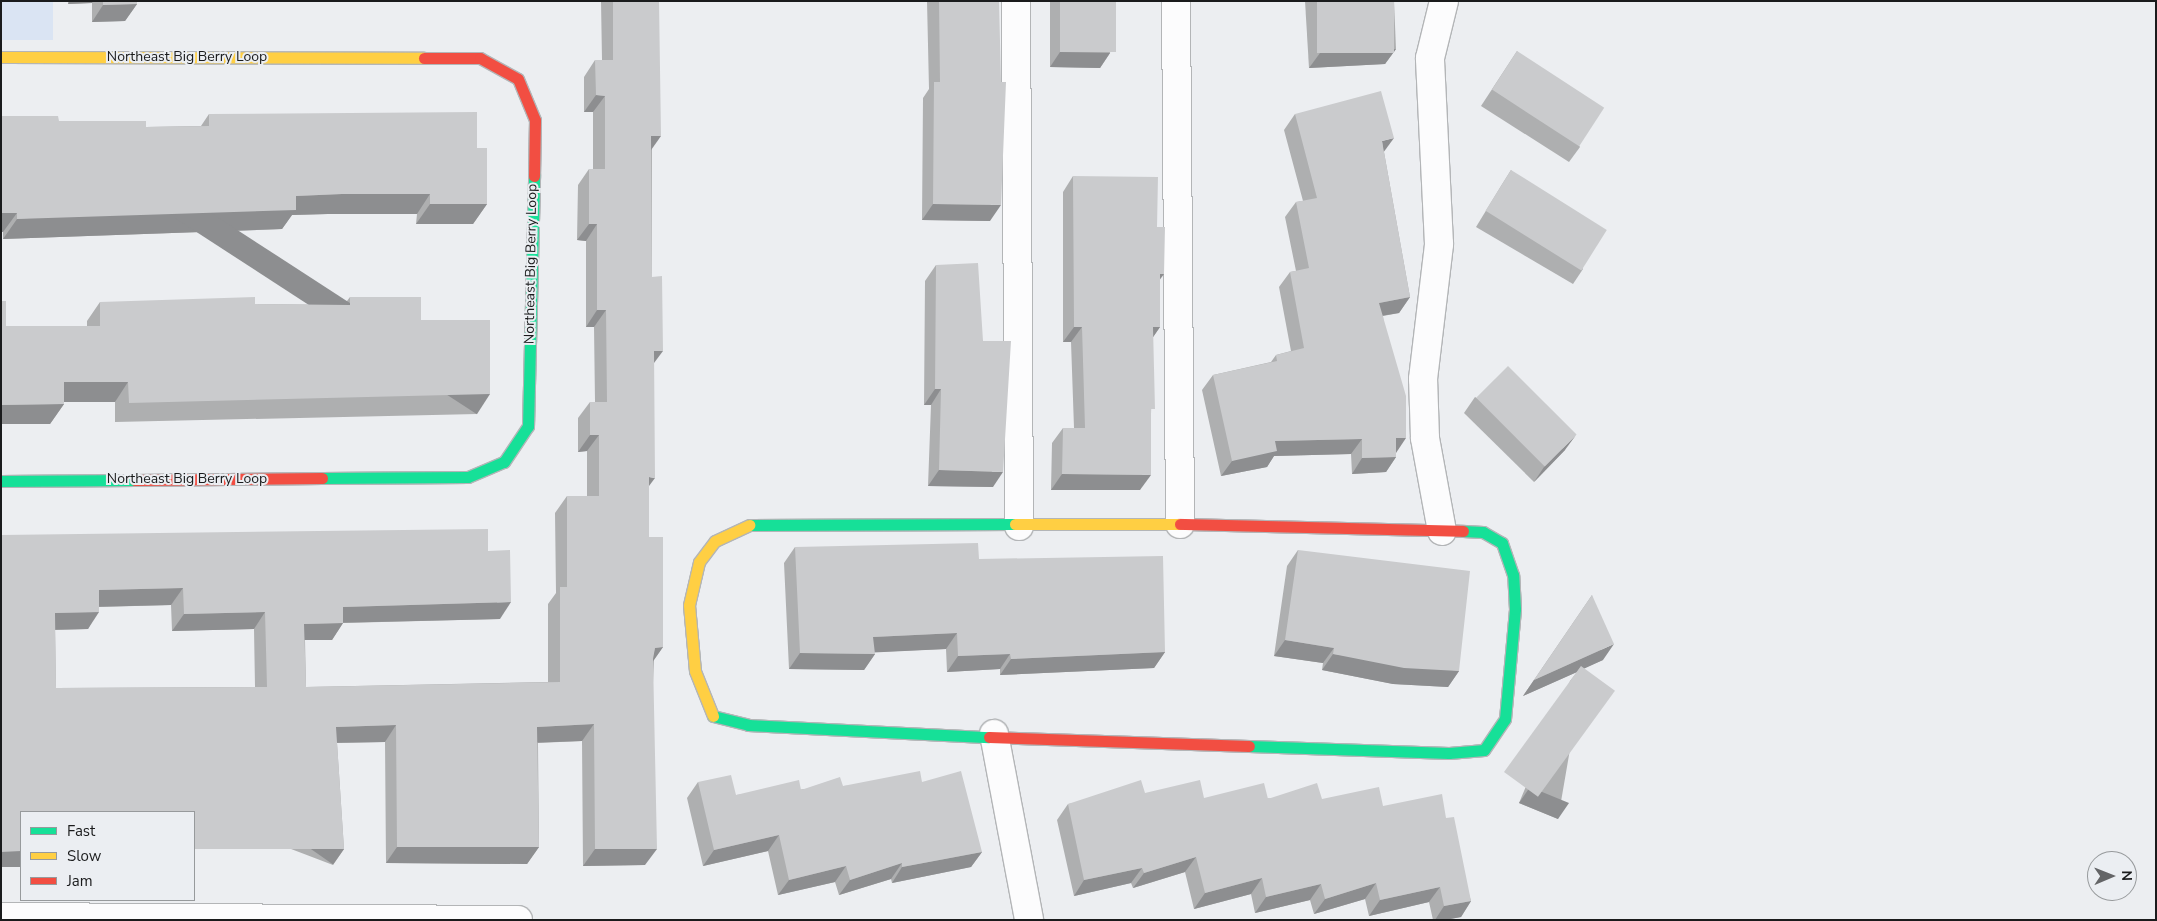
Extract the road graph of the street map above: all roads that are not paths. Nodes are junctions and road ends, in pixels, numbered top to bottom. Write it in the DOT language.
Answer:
graph roads {
  1 [pos="1016,1"];
  2 [pos="1176,1"];
  3 [pos="1444,1"];
  4 [pos="1,57"];
  5 [pos="1,481"];
  6 [pos="1180,524"];
  7 [pos="1019,526"];
  8 [pos="1442,531"];
  9 [pos="994,734"];
  10 [pos="1,917"];
  11 [pos="518,920"];
  12 [pos="1028,920"];
  1 -- 7 [label="street"];
  2 -- 6 [label="street"];
  3 -- 8 [label="street"];
  4 -- 5 [label="street, Northeast Big Berry Loop"];
  6 -- 7 [label="street"];
  6 -- 8 [label="street"];
  7 -- 9 [label="street"];
  8 -- 9 [label="street"];
  9 -- 12 [label="street"];
  10 -- 11 [label="street"];
}
